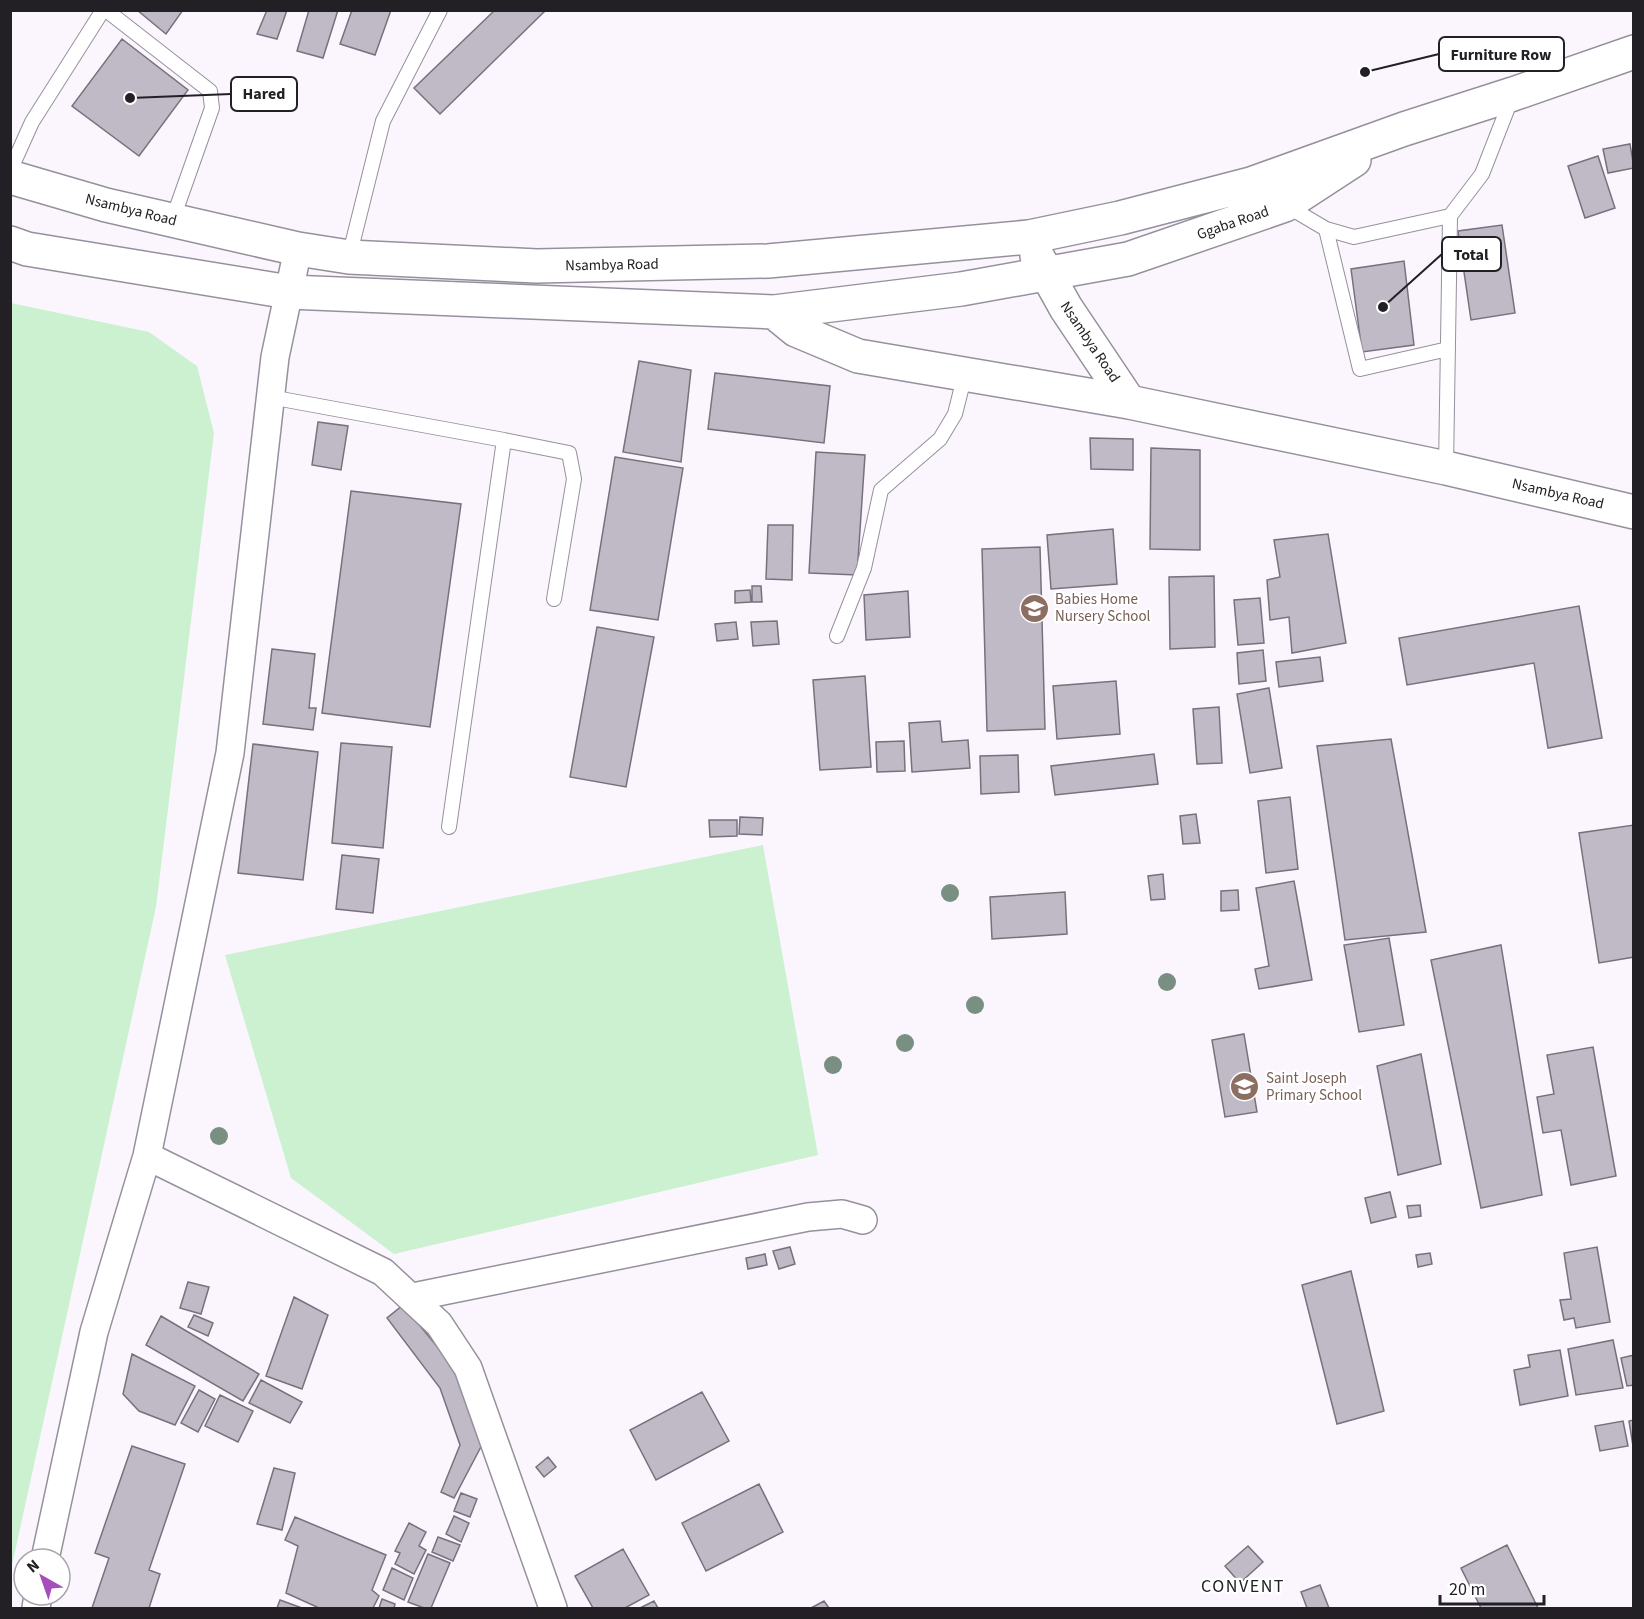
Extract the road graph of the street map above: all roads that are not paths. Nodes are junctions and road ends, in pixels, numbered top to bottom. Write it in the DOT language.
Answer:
graph roads {
  1 [pos="105,10"];
  2 [pos="440,10"];
  3 [pos="1634,52"];
  4 [pos="1513,94"];
  5 [pos="1404,129"];
  6 [pos="10,171"];
  7 [pos="10,177"];
  8 [pos="1285,205"];
  9 [pos="1450,216"];
  10 [pos="172,221"];
  11 [pos="1326,229"];
  12 [pos="1029,237"];
  13 [pos="10,243"];
  14 [pos="298,249"];
  15 [pos="349,257"];
  16 [pos="1046,275"];
  17 [pos="289,292"];
  18 [pos="774,312"];
  19 [pos="1448,349"];
  20 [pos="966,374"];
  21 [pos="270,397"];
  22 [pos="1130,402"];
  23 [pos="504,440"];
  24 [pos="1446,468"];
  25 [pos="1634,512"];
  26 [pos="554,599"];
  27 [pos="837,636"];
  28 [pos="449,827"];
  29 [pos="147,1156"];
  30 [pos="863,1220"];
  31 [pos="413,1297"];
  32 [pos="48,1547"];
  33 [pos="553,1608"];
  1 -- 6 [label="lane"];
  1 -- 10 [label="lane"];
  2 -- 15 [label="lane"];
  3 -- 4 [label="main road, Ggaba Road"];
  4 -- 5 [label="main road, Ggaba Road"];
  4 -- 9 [label="lane"];
  5 -- 8 [label="main road, Ggaba Road"];
  5 -- 12 [label="main road, Ggaba Road"];
  7 -- 10 [label="main road, Nsambya Road"];
  8 -- 11 [label="lane"];
  8 -- 16 [label="main road, Ggaba Road"];
  9 -- 11 [label="lane"];
  9 -- 19 [label="lane"];
  10 -- 14 [label="main road, Nsambya Road"];
  11 -- 19 [label="lane"];
  12 -- 15 [label="main road, Nsambya Road"];
  12 -- 16 [label="main road, Nsambya Road"];
  13 -- 17 [label="main road"];
  14 -- 15 [label="main road, Nsambya Road"];
  14 -- 17 [label="street"];
  16 -- 18 [label="main road, Ggaba Road"];
  16 -- 22 [label="main road, Nsambya Road"];
  17 -- 18 [label="main road, Ggaba Road"];
  17 -- 21 [label="street"];
  18 -- 20 [label="main road, Nsambya Road"];
  19 -- 24 [label="lane"];
  20 -- 22 [label="main road, Nsambya Road"];
  20 -- 27 [label="lane"];
  21 -- 23 [label="lane"];
  21 -- 29 [label="street"];
  22 -- 24 [label="main road, Nsambya Road"];
  23 -- 26 [label="lane"];
  23 -- 28 [label="lane"];
  24 -- 25 [label="main road, Nsambya Road"];
  29 -- 31 [label="street"];
  29 -- 32 [label="street"];
  30 -- 31 [label="street"];
  31 -- 33 [label="street"];
}
